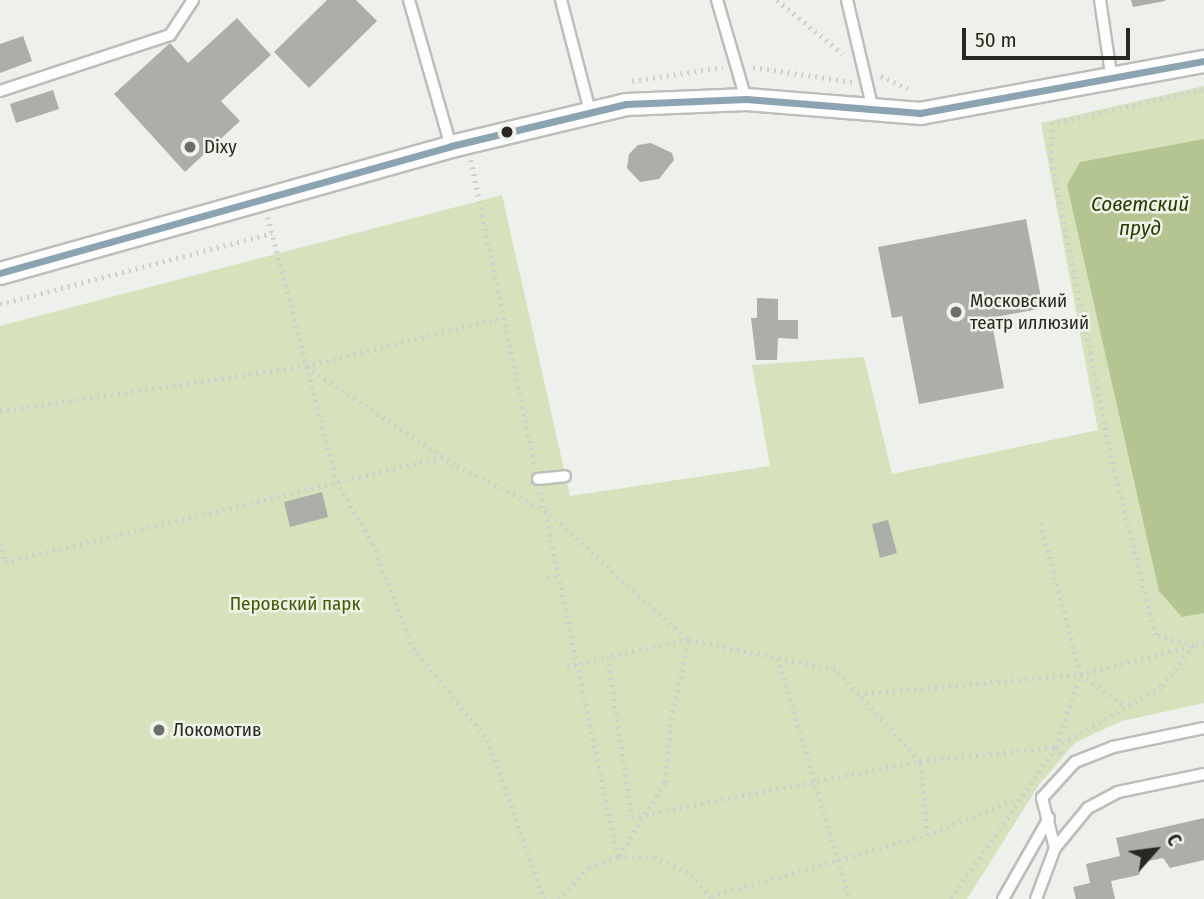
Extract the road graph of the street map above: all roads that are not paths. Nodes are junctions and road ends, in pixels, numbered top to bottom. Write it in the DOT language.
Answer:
graph roads {
  1 [pos="192,0"];
  2 [pos="409,0"];
  3 [pos="561,0"];
  4 [pos="717,0"];
  5 [pos="848,0"];
  6 [pos="1100,0"];
  7 [pos="1204,61"];
  8 [pos="1112,80"];
  9 [pos="0,90"];
  10 [pos="746,99"];
  11 [pos="590,111"];
  12 [pos="873,111"];
  13 [pos="459,144"];
  14 [pos="0,272"];
  15 [pos="565,476"];
  16 [pos="538,480"];
  17 [pos="1204,728"];
  18 [pos="1204,774"];
  19 [pos="1049,818"];
  20 [pos="1055,848"];
  21 [pos="1003,899"];
  22 [pos="1036,899"];
  1 -- 9 [label="lane"];
  2 -- 13 [label="lane"];
  3 -- 11 [label="lane"];
  4 -- 10 [label="lane"];
  5 -- 12 [label="lane"];
  6 -- 8 [label="lane"];
  7 -- 8 [label="street"];
  8 -- 12 [label="street"];
  10 -- 11 [label="street"];
  10 -- 12 [label="street"];
  11 -- 13 [label="street"];
  13 -- 14 [label="street"];
  15 -- 16 [label="lane"];
  17 -- 19 [label="lane"];
  18 -- 20 [label="lane"];
  19 -- 20 [label="lane"];
  19 -- 21 [label="lane"];
  20 -- 22 [label="lane"];
}
